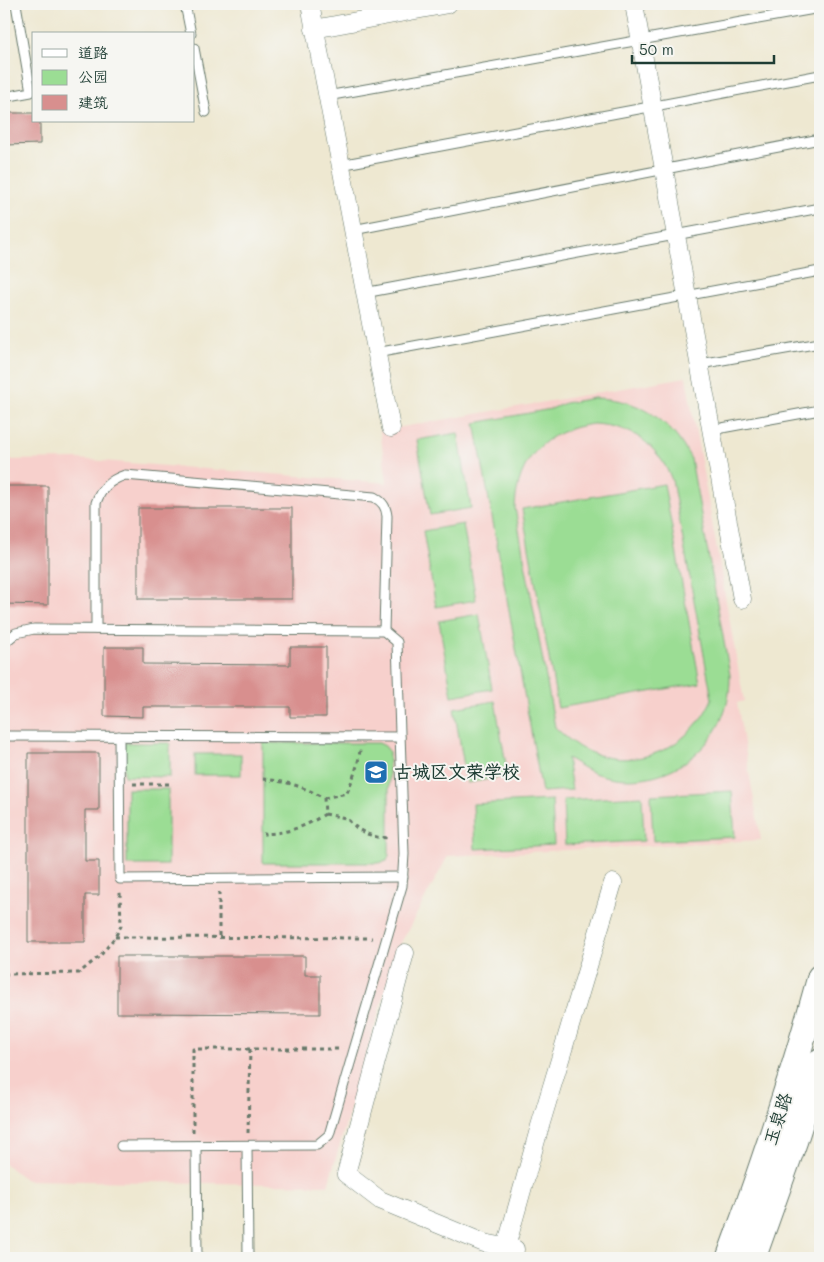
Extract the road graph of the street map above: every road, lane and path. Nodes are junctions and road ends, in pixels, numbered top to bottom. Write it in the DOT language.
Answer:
graph roads {
  1 [pos="16,4"];
  2 [pos="185,4"];
  3 [pos="310,4"];
  4 [pos="448,4"];
  5 [pos="634,4"];
  6 [pos="820,8"];
  7 [pos="314,29"];
  8 [pos="191,32"];
  9 [pos="641,40"];
  10 [pos="195,53"];
  11 [pos="820,75"];
  12 [pos="327,96"];
  13 [pos="4,98"];
  14 [pos="653,106"];
  15 [pos="206,112"];
  16 [pos="820,139"];
  17 [pos="340,165"];
  18 [pos="664,169"];
  19 [pos="820,208"];
  20 [pos="353,230"];
  21 [pos="676,235"];
  22 [pos="820,271"];
  23 [pos="364,293"];
  24 [pos="688,297"];
  25 [pos="820,343"];
  26 [pos="376,353"];
  27 [pos="700,364"];
  28 [pos="820,410"];
  29 [pos="391,428"];
  30 [pos="712,430"];
  31 [pos="742,599"];
  32 [pos="96,629"];
  33 [pos="384,631"];
  34 [pos="4,665"];
  35 [pos="4,736"];
  36 [pos="119,736"];
  37 [pos="361,737"];
  38 [pos="400,737"];
  39 [pos="263,780"];
  40 [pos="120,784"];
  41 [pos="170,784"];
  42 [pos="324,798"];
  43 [pos="325,814"];
  44 [pos="263,834"];
  45 [pos="404,838"];
  46 [pos="402,877"];
  47 [pos="219,878"];
  48 [pos="120,879"];
  49 [pos="613,883"];
  50 [pos="116,937"];
  51 [pos="219,938"];
  52 [pos="386,938"];
  53 [pos="404,953"];
  54 [pos="4,974"];
  55 [pos="820,977"];
  56 [pos="250,1049"];
  57 [pos="354,1049"];
  58 [pos="820,1061"];
  59 [pos="121,1146"];
  60 [pos="195,1146"];
  61 [pos="247,1146"];
  62 [pos="510,1253"];
  63 [pos="197,1258"];
  64 [pos="248,1258"];
  65 [pos="729,1258"];
  66 [pos="753,1258"];
  1 -- 13 [label="lane"];
  2 -- 8 [label="lane"];
  3 -- 7 [label="street"];
  4 -- 7 [label="street"];
  5 -- 9 [label="street"];
  6 -- 9 [label="lane"];
  7 -- 12 [label="street"];
  9 -- 12 [label="lane"];
  9 -- 14 [label="street"];
  10 -- 15 [label="lane"];
  11 -- 14 [label="lane"];
  12 -- 17 [label="street"];
  14 -- 17 [label="lane"];
  14 -- 18 [label="street"];
  16 -- 18 [label="lane"];
  17 -- 20 [label="street"];
  18 -- 20 [label="lane"];
  18 -- 21 [label="street"];
  19 -- 21 [label="lane"];
  20 -- 23 [label="street"];
  21 -- 23 [label="lane"];
  21 -- 24 [label="street"];
  22 -- 24 [label="lane"];
  23 -- 26 [label="street"];
  24 -- 26 [label="lane"];
  24 -- 27 [label="street"];
  25 -- 27 [label="lane"];
  26 -- 29 [label="street"];
  27 -- 30 [label="street"];
  28 -- 30 [label="lane"];
  30 -- 31 [label="street"];
  32 -- 33 [label="lane"];
  32 -- 33 [label="lane"];
  32 -- 34 [label="lane"];
  33 -- 38 [label="lane"];
  35 -- 36 [label="lane"];
  36 -- 37 [label="lane"];
  36 -- 40 [label="lane"];
  37 -- 38 [label="lane"];
  37 -- 42 [label="path"];
  38 -- 45 [label="lane"];
  39 -- 42 [label="path"];
  40 -- 41 [label="path"];
  40 -- 48 [label="lane"];
  42 -- 43 [label="path"];
  43 -- 44 [label="path"];
  43 -- 45 [label="path"];
  45 -- 46 [label="lane"];
  46 -- 47 [label="lane"];
  46 -- 52 [label="lane"];
  47 -- 48 [label="lane"];
  47 -- 51 [label="path"];
  48 -- 50 [label="path"];
  49 -- 62 [label="street"];
  50 -- 51 [label="path"];
  50 -- 54 [label="path"];
  51 -- 52 [label="path"];
  52 -- 57 [label="lane"];
  53 -- 62 [label="street"];
  55 -- 65 [label="main road, 玉泉路"];
  56 -- 57 [label="path"];
  56 -- 60 [label="path"];
  56 -- 61 [label="path"];
  57 -- 61 [label="lane"];
  58 -- 66 [label="main road, 玉泉路"];
  59 -- 60 [label="lane"];
  60 -- 61 [label="lane"];
  60 -- 63 [label="lane"];
  61 -- 64 [label="lane"];
}
